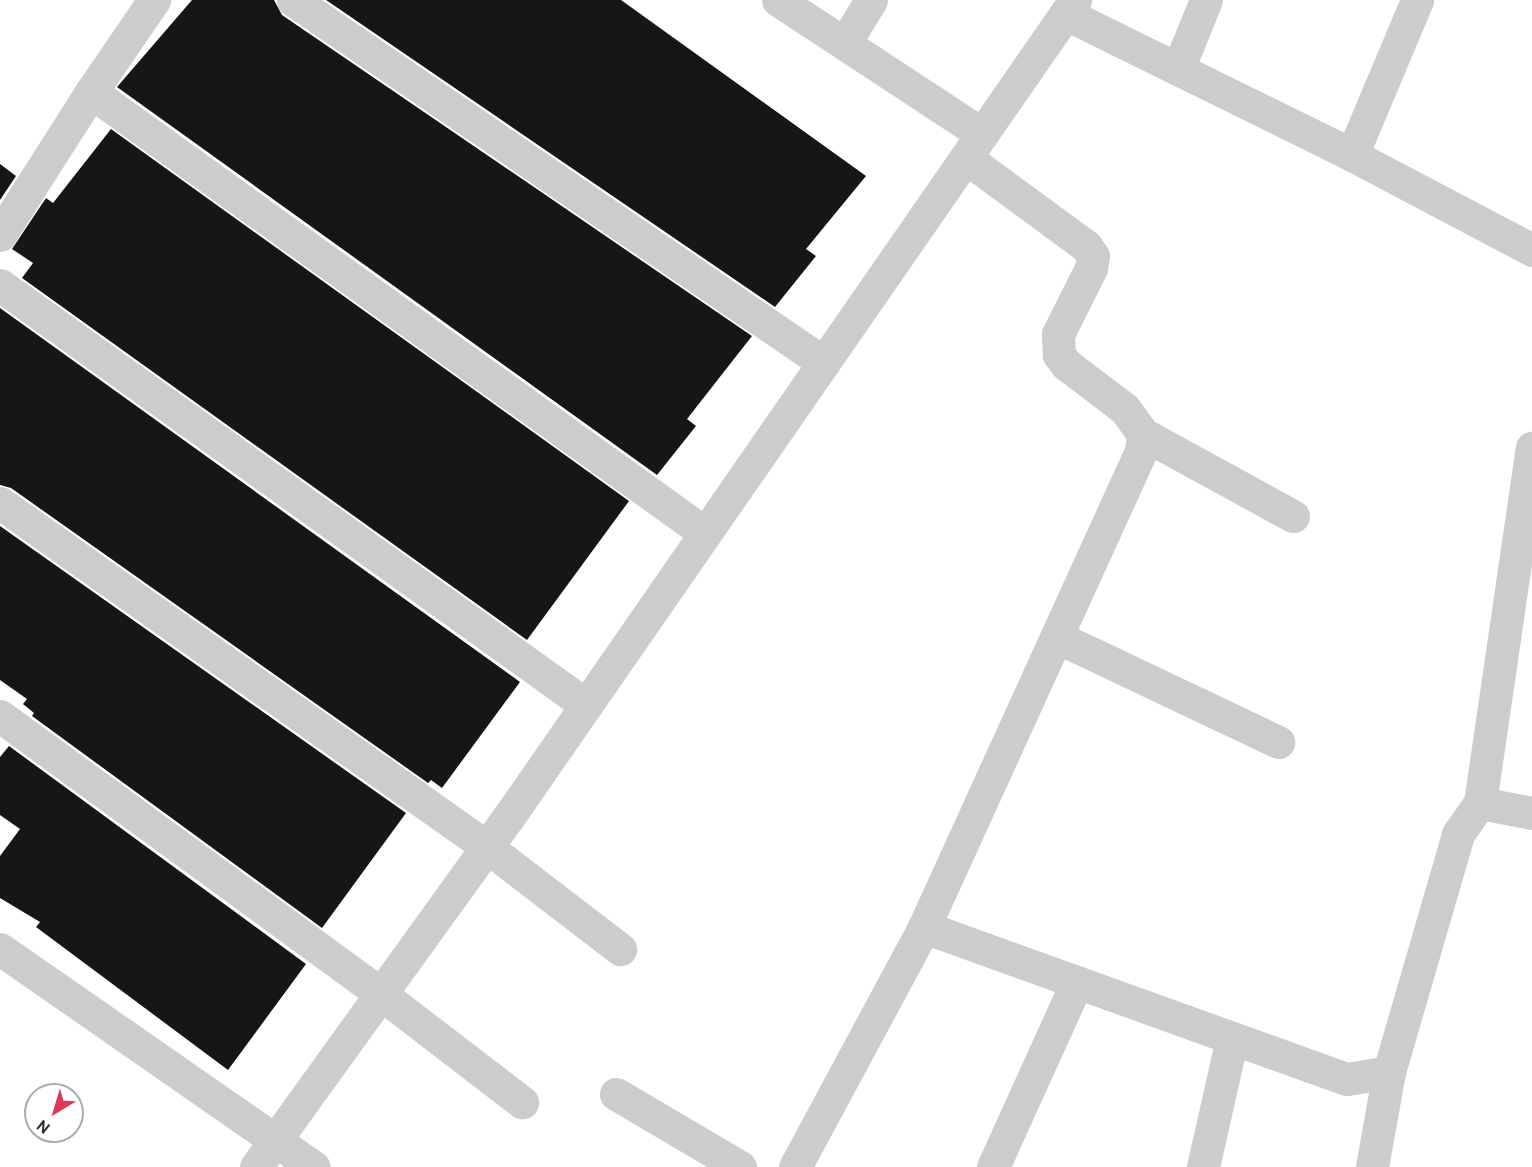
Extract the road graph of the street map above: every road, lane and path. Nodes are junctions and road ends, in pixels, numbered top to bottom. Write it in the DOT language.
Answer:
graph roads {
  1 [pos="154,0"];
  2 [pos="292,0"];
  3 [pos="778,0"];
  4 [pos="871,0"];
  5 [pos="1206,0"];
  6 [pos="1417,0"];
  7 [pos="1070,7"];
  8 [pos="845,44"];
  9 [pos="1178,69"];
  10 [pos="91,92"];
  11 [pos="974,146"];
  12 [pos="1352,155"];
  13 [pos="0,236"];
  14 [pos="1532,250"];
  15 [pos="0,285"];
  16 [pos="824,363"];
  17 [pos="1143,434"];
  18 [pos="1532,447"];
  19 [pos="0,502"];
  20 [pos="1293,516"];
  21 [pos="705,533"];
  22 [pos="1057,637"];
  23 [pos="586,705"];
  24 [pos="0,716"];
  25 [pos="1278,742"];
  26 [pos="1480,802"];
  27 [pos="1532,813"];
  28 [pos="487,847"];
  29 [pos="924,927"];
  30 [pos="0,949"];
  31 [pos="620,949"];
  32 [pos="1077,982"];
  33 [pos="381,994"];
  34 [pos="1232,1038"];
  35 [pos="1389,1071"];
  36 [pos="616,1094"];
  37 [pos="522,1102"];
  38 [pos="276,1138"];
  39 [pos="256,1167"];
  40 [pos="314,1167"];
  41 [pos="740,1167"];
  42 [pos="795,1167"];
  43 [pos="993,1167"];
  44 [pos="1203,1167"];
  45 [pos="1372,1167"];
  1 -- 10 [label="street"];
  2 -- 16 [label="street"];
  3 -- 8 [label="street"];
  4 -- 8 [label="street"];
  5 -- 9 [label="street"];
  6 -- 12 [label="street"];
  7 -- 9 [label="street"];
  7 -- 11 [label="street"];
  8 -- 11 [label="street"];
  9 -- 12 [label="street"];
  10 -- 13 [label="street"];
  10 -- 21 [label="street"];
  11 -- 16 [label="street"];
  11 -- 17 [label="street"];
  12 -- 14 [label="street"];
  15 -- 23 [label="street"];
  16 -- 21 [label="street"];
  17 -- 20 [label="street"];
  17 -- 22 [label="street"];
  18 -- 26 [label="street"];
  19 -- 28 [label="street"];
  21 -- 23 [label="street"];
  22 -- 25 [label="street"];
  22 -- 29 [label="street"];
  23 -- 28 [label="street"];
  24 -- 33 [label="street"];
  26 -- 27 [label="street"];
  26 -- 35 [label="street"];
  28 -- 31 [label="street"];
  28 -- 33 [label="street"];
  29 -- 32 [label="street"];
  29 -- 42 [label="street"];
  30 -- 38 [label="street"];
  32 -- 34 [label="street"];
  32 -- 43 [label="street"];
  33 -- 37 [label="street"];
  33 -- 38 [label="street"];
  34 -- 35 [label="street"];
  34 -- 44 [label="street"];
  35 -- 45 [label="street"];
  36 -- 41 [label="street"];
  38 -- 39 [label="street"];
  38 -- 40 [label="street"];
}
